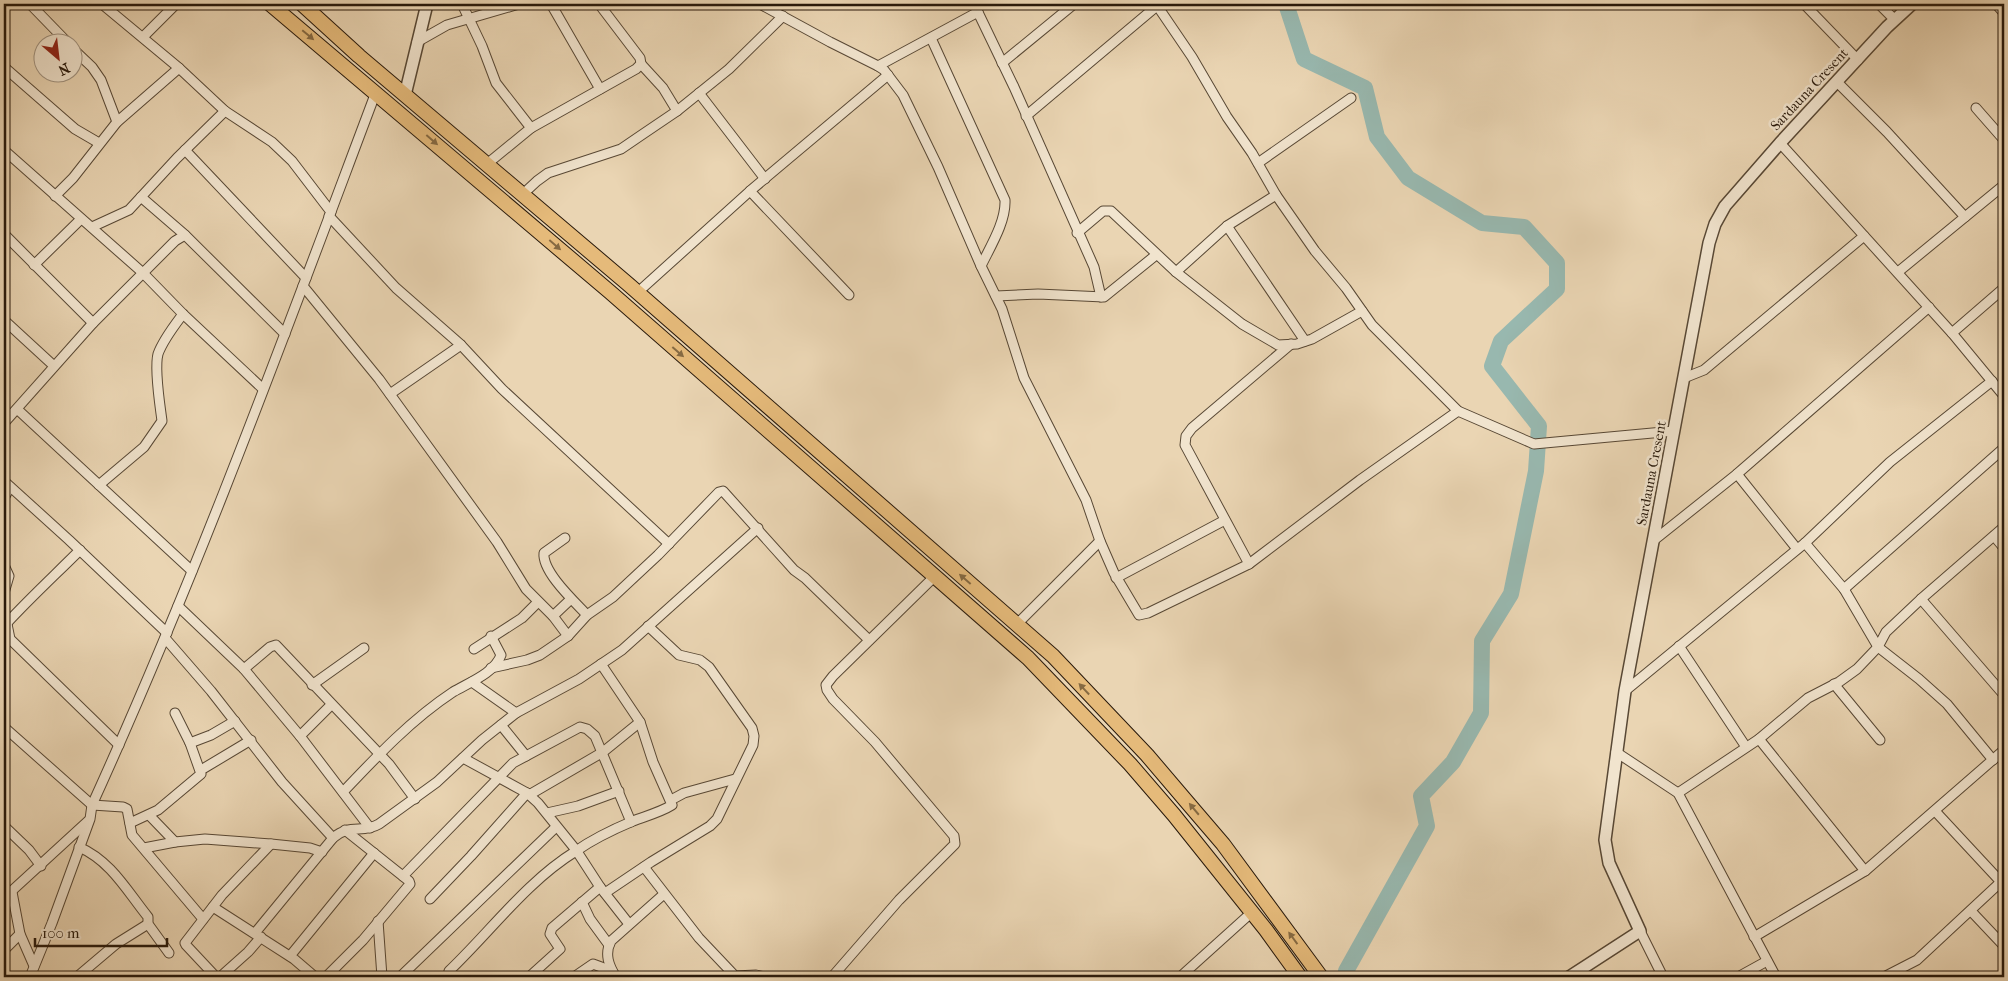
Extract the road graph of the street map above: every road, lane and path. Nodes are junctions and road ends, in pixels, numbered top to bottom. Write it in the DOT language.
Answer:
graph roads {
  1 [pos="30,4"];
  2 [pos="102,4"];
  3 [pos="176,4"];
  4 [pos="270,4"];
  5 [pos="302,4"];
  6 [pos="427,4"];
  7 [pos="462,4"];
  8 [pos="520,4"];
  9 [pos="551,4"];
  10 [pos="599,4"];
  11 [pos="760,4"];
  12 [pos="974,4"];
  13 [pos="1074,4"];
  14 [pos="1804,4"];
  15 [pos="1880,4"];
  16 [pos="1912,4"];
  17 [pos="1996,4"];
  18 [pos="1157,5"];
  19 [pos="978,12"];
  20 [pos="2004,13"];
  21 [pos="783,16"];
  22 [pos="469,18"];
  23 [pos="1895,20"];
  24 [pos="57,32"];
  25 [pos="143,37"];
  26 [pos="932,38"];
  27 [pos="417,42"];
  28 [pos="82,58"];
  29 [pos="1858,60"];
  30 [pos="1002,63"];
  31 [pos="641,64"];
  32 [pos="878,66"];
  33 [pos="4,67"];
  34 [pos="179,68"];
  35 [pos="888,75"];
  36 [pos="1837,82"];
  37 [pos="600,89"];
  38 [pos="376,92"];
  39 [pos="699,93"];
  40 [pos="405,95"];
  41 [pos="1351,98"];
  42 [pos="1976,108"];
  43 [pos="225,111"];
  44 [pos="677,111"];
  45 [pos="1026,116"];
  46 [pos="116,122"];
  47 [pos="531,128"];
  48 [pos="2004,140"];
  49 [pos="99,143"];
  50 [pos="1780,143"];
  51 [pos="4,150"];
  52 [pos="185,150"];
  53 [pos="487,164"];
  54 [pos="1258,164"];
  55 [pos="765,179"];
  56 [pos="2004,185"];
  57 [pos="750,192"];
  58 [pos="523,194"];
  59 [pos="1276,194"];
  60 [pos="55,196"];
  61 [pos="142,197"];
  62 [pos="330,214"];
  63 [pos="1965,217"];
  64 [pos="81,218"];
  65 [pos="1227,226"];
  66 [pos="92,227"];
  67 [pos="1077,233"];
  68 [pos="4,234"];
  69 [pos="185,235"];
  70 [pos="1864,236"];
  71 [pos="1156,255"];
  72 [pos="34,265"];
  73 [pos="981,266"];
  74 [pos="1176,272"];
  75 [pos="1898,272"];
  76 [pos="143,273"];
  77 [pos="305,282"];
  78 [pos="2004,288"];
  79 [pos="637,293"];
  80 [pos="849,295"];
  81 [pos="996,296"];
  82 [pos="1101,297"];
  83 [pos="1929,307"];
  84 [pos="1362,311"];
  85 [pos="183,314"];
  86 [pos="4,320"];
  87 [pos="93,323"];
  88 [pos="1952,333"];
  89 [pos="285,334"];
  90 [pos="1305,341"];
  91 [pos="1292,344"];
  92 [pos="461,345"];
  93 [pos="54,366"];
  94 [pos="1684,378"];
  95 [pos="1992,381"];
  96 [pos="264,389"];
  97 [pos="390,394"];
  98 [pos="2004,396"];
  99 [pos="17,408"];
  100 [pos="1458,411"];
  101 [pos="5,419"];
  102 [pos="1674,432"];
  103 [pos="2004,448"];
  104 [pos="1737,474"];
  105 [pos="7,484"];
  106 [pos="99,485"];
  107 [pos="4,498"];
  108 [pos="1226,520"];
  109 [pos="2004,527"];
  110 [pos="758,528"];
  111 [pos="1994,536"];
  112 [pos="565,538"];
  113 [pos="1100,541"];
  114 [pos="1653,541"];
  115 [pos="669,544"];
  116 [pos="1801,546"];
  117 [pos="2004,548"];
  118 [pos="80,550"];
  119 [pos="4,564"];
  120 [pos="1249,564"];
  121 [pos="192,571"];
  122 [pos="934,576"];
  123 [pos="1116,578"];
  124 [pos="1844,589"];
  125 [pos="4,593"];
  126 [pos="571,598"];
  127 [pos="1921,599"];
  128 [pos="538,602"];
  129 [pos="178,606"];
  130 [pos="4,609"];
  131 [pos="588,615"];
  132 [pos="553,616"];
  133 [pos="6,624"];
  134 [pos="1017,624"];
  135 [pos="648,626"];
  136 [pos="166,636"];
  137 [pos="491,636"];
  138 [pos="568,636"];
  139 [pos="869,640"];
  140 [pos="1679,646"];
  141 [pos="364,648"];
  142 [pos="1878,648"];
  143 [pos="474,649"];
  144 [pos="600,664"];
  145 [pos="491,668"];
  146 [pos="244,669"];
  147 [pos="472,682"];
  148 [pos="1834,684"];
  149 [pos="312,685"];
  150 [pos="1625,691"];
  151 [pos="2004,695"];
  152 [pos="331,705"];
  153 [pos="175,713"];
  154 [pos="516,713"];
  155 [pos="235,721"];
  156 [pos="640,722"];
  157 [pos="501,725"];
  158 [pos="4,727"];
  159 [pos="300,736"];
  160 [pos="1759,739"];
  161 [pos="251,740"];
  162 [pos="1880,740"];
  163 [pos="190,743"];
  164 [pos="120,745"];
  165 [pos="1746,747"];
  166 [pos="2004,750"];
  167 [pos="603,752"];
  168 [pos="1616,752"];
  169 [pos="379,754"];
  170 [pos="526,756"];
  171 [pos="463,758"];
  172 [pos="1993,760"];
  173 [pos="201,770"];
  174 [pos="498,778"];
  175 [pos="735,779"];
  176 [pos="618,791"];
  177 [pos="343,792"];
  178 [pos="1678,793"];
  179 [pos="528,794"];
  180 [pos="415,799"];
  181 [pos="671,800"];
  182 [pos="92,805"];
  183 [pos="1935,811"];
  184 [pos="547,813"];
  185 [pos="149,815"];
  186 [pos="90,819"];
  187 [pos="630,822"];
  188 [pos="130,823"];
  189 [pos="4,826"];
  190 [pos="556,827"];
  191 [pos="370,828"];
  192 [pos="345,830"];
  193 [pos="333,838"];
  194 [pos="175,842"];
  195 [pos="271,844"];
  196 [pos="79,847"];
  197 [pos="144,848"];
  198 [pos="576,850"];
  199 [pos="322,852"];
  200 [pos="374,853"];
  201 [pos="41,866"];
  202 [pos="644,867"];
  203 [pos="1865,871"];
  204 [pos="403,876"];
  205 [pos="2003,880"];
  206 [pos="602,890"];
  207 [pos="12,892"];
  208 [pos="664,894"];
  209 [pos="4,898"];
  210 [pos="430,899"];
  211 [pos="582,902"];
  212 [pos="213,907"];
  213 [pos="1971,911"];
  214 [pos="1251,912"];
  215 [pos="203,919"];
  216 [pos="378,921"];
  217 [pos="148,924"];
  218 [pos="628,924"];
  219 [pos="1640,931"];
  220 [pos="20,934"];
  221 [pos="258,935"];
  222 [pos="1754,936"];
  223 [pos="609,945"];
  224 [pos="2004,946"];
  225 [pos="4,950"];
  226 [pos="169,953"];
  227 [pos="290,956"];
  228 [pos="1767,961"];
  229 [pos="34,966"];
  230 [pos="614,974"];
  231 [pos="333,975"];
  232 [pos="30,977"];
  233 [pos="77,977"];
  234 [pos="216,977"];
  235 [pos="220,977"];
  236 [pos="315,977"];
  237 [pos="382,977"];
  238 [pos="400,977"];
  239 [pos="448,977"];
  240 [pos="529,977"];
  241 [pos="574,977"];
  242 [pos="734,977"];
  243 [pos="765,977"];
  244 [pos="832,977"];
  245 [pos="1180,977"];
  246 [pos="1300,977"];
  247 [pos="1321,977"];
  248 [pos="1569,977"];
  249 [pos="1663,977"];
  250 [pos="1738,977"];
  251 [pos="1776,977"];
  252 [pos="1884,977"];
  1 -- 24 [label="street"];
  2 -- 25 [label="street"];
  3 -- 25 [label="street"];
  4 -- 38 [label="main road, one-way"];
  5 -- 40 [label="main road"];
  6 -- 27 [label="street"];
  7 -- 22 [label="street"];
  8 -- 22 [label="street"];
  9 -- 37 [label="street"];
  10 -- 31 [label="street"];
  11 -- 21 [label="street"];
  12 -- 19 [label="street"];
  13 -- 30 [label="street"];
  14 -- 29 [label="street"];
  15 -- 23 [label="street"];
  16 -- 23 [label="street, Sardauna Cresent"];
  17 -- 20 [label="street"];
  18 -- 45 [label="street"];
  18 -- 54 [label="street"];
  19 -- 26 [label="street"];
  19 -- 30 [label="street"];
  21 -- 32 [label="street"];
  21 -- 39 [label="street"];
  22 -- 27 [label="street"];
  22 -- 47 [label="street"];
  23 -- 29 [label="street, Sardauna Cresent"];
  25 -- 34 [label="street"];
  26 -- 32 [label="street"];
  26 -- 73 [label="street"];
  27 -- 40 [label="street"];
  28 -- 46 [label="street"];
  29 -- 36 [label="street, Sardauna Cresent"];
  30 -- 45 [label="street"];
  31 -- 37 [label="street"];
  31 -- 44 [label="street"];
  32 -- 35 [label="street"];
  33 -- 49 [label="street"];
  34 -- 43 [label="street"];
  34 -- 46 [label="street"];
  35 -- 55 [label="street"];
  35 -- 73 [label="street"];
  36 -- 50 [label="street, Sardauna Cresent"];
  36 -- 63 [label="street"];
  37 -- 47 [label="street"];
  38 -- 62 [label="street"];
  38 -- 122 [label="main road, one-way"];
  39 -- 44 [label="street"];
  39 -- 55 [label="street"];
  40 -- 53 [label="main road"];
  41 -- 54 [label="street"];
  42 -- 48 [label="street"];
  43 -- 52 [label="street"];
  43 -- 62 [label="street"];
  44 -- 58 [label="street"];
  45 -- 67 [label="street"];
  46 -- 49 [label="street"];
  47 -- 53 [label="street"];
  49 -- 60 [label="street"];
  50 -- 70 [label="street"];
  50 -- 94 [label="street, Sardauna Cresent"];
  51 -- 60 [label="street"];
  52 -- 61 [label="street"];
  52 -- 77 [label="street"];
  53 -- 58 [label="main road"];
  54 -- 59 [label="street"];
  55 -- 57 [label="street"];
  56 -- 63 [label="street"];
  57 -- 79 [label="street"];
  57 -- 80 [label="street"];
  58 -- 79 [label="main road"];
  59 -- 65 [label="street"];
  59 -- 84 [label="street"];
  60 -- 64 [label="street"];
  61 -- 66 [label="street"];
  61 -- 69 [label="street"];
  62 -- 77 [label="street"];
  62 -- 92 [label="street"];
  63 -- 75 [label="street"];
  64 -- 66 [label="street"];
  64 -- 72 [label="street"];
  65 -- 74 [label="street"];
  65 -- 90 [label="street"];
  66 -- 76 [label="street"];
  67 -- 71 [label="street"];
  67 -- 82 [label="street"];
  68 -- 72 [label="street"];
  69 -- 76 [label="street"];
  69 -- 89 [label="street"];
  70 -- 75 [label="street"];
  70 -- 94 [label="street"];
  71 -- 74 [label="street"];
  71 -- 82 [label="street"];
  72 -- 87 [label="street"];
  73 -- 81 [label="street"];
  74 -- 91 [label="street"];
  75 -- 83 [label="street"];
  76 -- 85 [label="street"];
  76 -- 87 [label="street"];
  77 -- 89 [label="street"];
  77 -- 97 [label="street"];
  78 -- 88 [label="street"];
  134 -- 79 [label="main road, one-way"];
  81 -- 82 [label="street"];
  81 -- 113 [label="street"];
  83 -- 88 [label="street"];
  83 -- 104 [label="street"];
  84 -- 90 [label="street"];
  84 -- 100 [label="street"];
  85 -- 96 [label="street"];
  85 -- 106 [label="street"];
  86 -- 93 [label="street"];
  87 -- 93 [label="street"];
  88 -- 95 [label="street"];
  89 -- 96 [label="street"];
  90 -- 91 [label="street"];
  91 -- 108 [label="street"];
  92 -- 97 [label="street"];
  92 -- 115 [label="street"];
  93 -- 99 [label="street"];
  94 -- 102 [label="street, Sardauna Cresent"];
  95 -- 98 [label="street"];
  95 -- 116 [label="street"];
  96 -- 121 [label="street"];
  97 -- 128 [label="street"];
  99 -- 101 [label="street"];
  99 -- 106 [label="street"];
  100 -- 102 [label="street"];
  100 -- 120 [label="street"];
  102 -- 114 [label="street, Sardauna Cresent"];
  103 -- 124 [label="street"];
  104 -- 114 [label="street"];
  104 -- 116 [label="street"];
  105 -- 107 [label="street"];
  105 -- 118 [label="street"];
  106 -- 121 [label="street"];
  108 -- 120 [label="street"];
  108 -- 123 [label="street"];
  109 -- 111 [label="street"];
  110 -- 115 [label="street"];
  110 -- 135 [label="street"];
  110 -- 139 [label="street"];
  111 -- 117 [label="street"];
  111 -- 127 [label="street"];
  112 -- 126 [label="street"];
  113 -- 123 [label="street"];
  113 -- 134 [label="street"];
  114 -- 150 [label="street, Sardauna Cresent"];
  115 -- 131 [label="street"];
  116 -- 124 [label="street"];
  116 -- 140 [label="street"];
  118 -- 133 [label="street"];
  118 -- 136 [label="street"];
  119 -- 125 [label="street"];
  120 -- 123 [label="street"];
  121 -- 129 [label="street"];
  122 -- 139 [label="street"];
  122 -- 214 [label="main road"];
  124 -- 142 [label="street"];
  126 -- 131 [label="street"];
  126 -- 132 [label="street"];
  127 -- 142 [label="street"];
  127 -- 151 [label="street"];
  128 -- 132 [label="street"];
  128 -- 137 [label="street"];
  129 -- 136 [label="street"];
  129 -- 146 [label="street"];
  130 -- 133 [label="street"];
  131 -- 138 [label="street"];
  132 -- 138 [label="street"];
  133 -- 164 [label="street"];
  247 -- 134 [label="main road, one-way"];
  135 -- 144 [label="street"];
  135 -- 175 [label="street"];
  136 -- 155 [label="street"];
  136 -- 164 [label="street"];
  137 -- 143 [label="street"];
  137 -- 145 [label="street"];
  138 -- 145 [label="street"];
  139 -- 244 [label="street"];
  140 -- 150 [label="street"];
  140 -- 165 [label="street"];
  141 -- 149 [label="street"];
  142 -- 148 [label="street"];
  142 -- 172 [label="street"];
  144 -- 154 [label="street"];
  144 -- 156 [label="street"];
  145 -- 147 [label="street"];
  146 -- 149 [label="street"];
  146 -- 159 [label="street"];
  147 -- 154 [label="street"];
  147 -- 169 [label="street"];
  148 -- 160 [label="street"];
  148 -- 162 [label="street"];
  149 -- 152 [label="street"];
  150 -- 168 [label="street, Sardauna Cresent"];
  152 -- 159 [label="street"];
  152 -- 169 [label="street"];
  153 -- 163 [label="street"];
  154 -- 157 [label="street"];
  155 -- 161 [label="street"];
  155 -- 163 [label="street"];
  156 -- 167 [label="street"];
  156 -- 181 [label="street"];
  157 -- 170 [label="street"];
  157 -- 171 [label="street"];
  158 -- 182 [label="street"];
  159 -- 177 [label="street"];
  160 -- 165 [label="street"];
  160 -- 203 [label="street"];
  161 -- 173 [label="street"];
  161 -- 193 [label="street"];
  163 -- 173 [label="street"];
  164 -- 182 [label="street"];
  165 -- 178 [label="street"];
  166 -- 172 [label="street"];
  167 -- 170 [label="street"];
  167 -- 176 [label="street"];
  167 -- 179 [label="street"];
  168 -- 178 [label="street"];
  168 -- 219 [label="street, Sardauna Cresent"];
  169 -- 177 [label="street"];
  169 -- 180 [label="street"];
  170 -- 174 [label="street"];
  171 -- 174 [label="street"];
  171 -- 180 [label="street"];
  172 -- 183 [label="street"];
  173 -- 185 [label="street"];
  174 -- 179 [label="street"];
  174 -- 204 [label="street"];
  175 -- 181 [label="street"];
  175 -- 202 [label="street"];
  176 -- 184 [label="street"];
  176 -- 187 [label="street"];
  177 -- 191 [label="street"];
  178 -- 222 [label="street"];
  179 -- 184 [label="street"];
  179 -- 210 [label="street"];
  180 -- 191 [label="street"];
  181 -- 187 [label="street"];
  182 -- 186 [label="street"];
  182 -- 188 [label="street"];
  183 -- 203 [label="street"];
  183 -- 205 [label="street"];
  184 -- 190 [label="street"];
  185 -- 188 [label="street"];
  185 -- 194 [label="street"];
  186 -- 196 [label="street"];
  186 -- 201 [label="street"];
  187 -- 198 [label="street"];
  188 -- 197 [label="street"];
  189 -- 201 [label="street"];
  190 -- 198 [label="street"];
  190 -- 238 [label="street"];
  191 -- 192 [label="street"];
  192 -- 193 [label="street"];
  192 -- 200 [label="street"];
  193 -- 199 [label="street"];
  194 -- 195 [label="street"];
  194 -- 197 [label="street"];
  195 -- 199 [label="street"];
  195 -- 212 [label="street"];
  196 -- 217 [label="street"];
  196 -- 229 [label="street"];
  197 -- 215 [label="street"];
  198 -- 206 [label="street"];
  198 -- 239 [label="street"];
  199 -- 221 [label="street"];
  200 -- 204 [label="street"];
  200 -- 227 [label="street"];
  201 -- 207 [label="street"];
  202 -- 206 [label="street"];
  202 -- 208 [label="street"];
  203 -- 222 [label="street"];
  204 -- 216 [label="street"];
  205 -- 213 [label="street"];
  206 -- 211 [label="street"];
  206 -- 218 [label="street"];
  207 -- 209 [label="street"];
  207 -- 220 [label="street"];
  208 -- 218 [label="street"];
  208 -- 242 [label="street"];
  211 -- 223 [label="street"];
  211 -- 240 [label="street"];
  212 -- 215 [label="street"];
  212 -- 221 [label="street"];
  213 -- 224 [label="street"];
  213 -- 252 [label="street"];
  214 -- 245 [label="street"];
  214 -- 246 [label="main road"];
  215 -- 234 [label="street"];
  216 -- 231 [label="street"];
  216 -- 237 [label="street"];
  217 -- 226 [label="street"];
  217 -- 233 [label="street"];
  218 -- 223 [label="street"];
  219 -- 248 [label="street"];
  219 -- 249 [label="street"];
  220 -- 225 [label="street"];
  220 -- 229 [label="street"];
  221 -- 227 [label="street"];
  221 -- 235 [label="street"];
  222 -- 228 [label="street"];
  223 -- 230 [label="street"];
  227 -- 236 [label="street"];
  228 -- 250 [label="street"];
  228 -- 251 [label="street"];
  229 -- 232 [label="street"];
  230 -- 241 [label="street"];
  242 -- 243 [label="street"];
}
